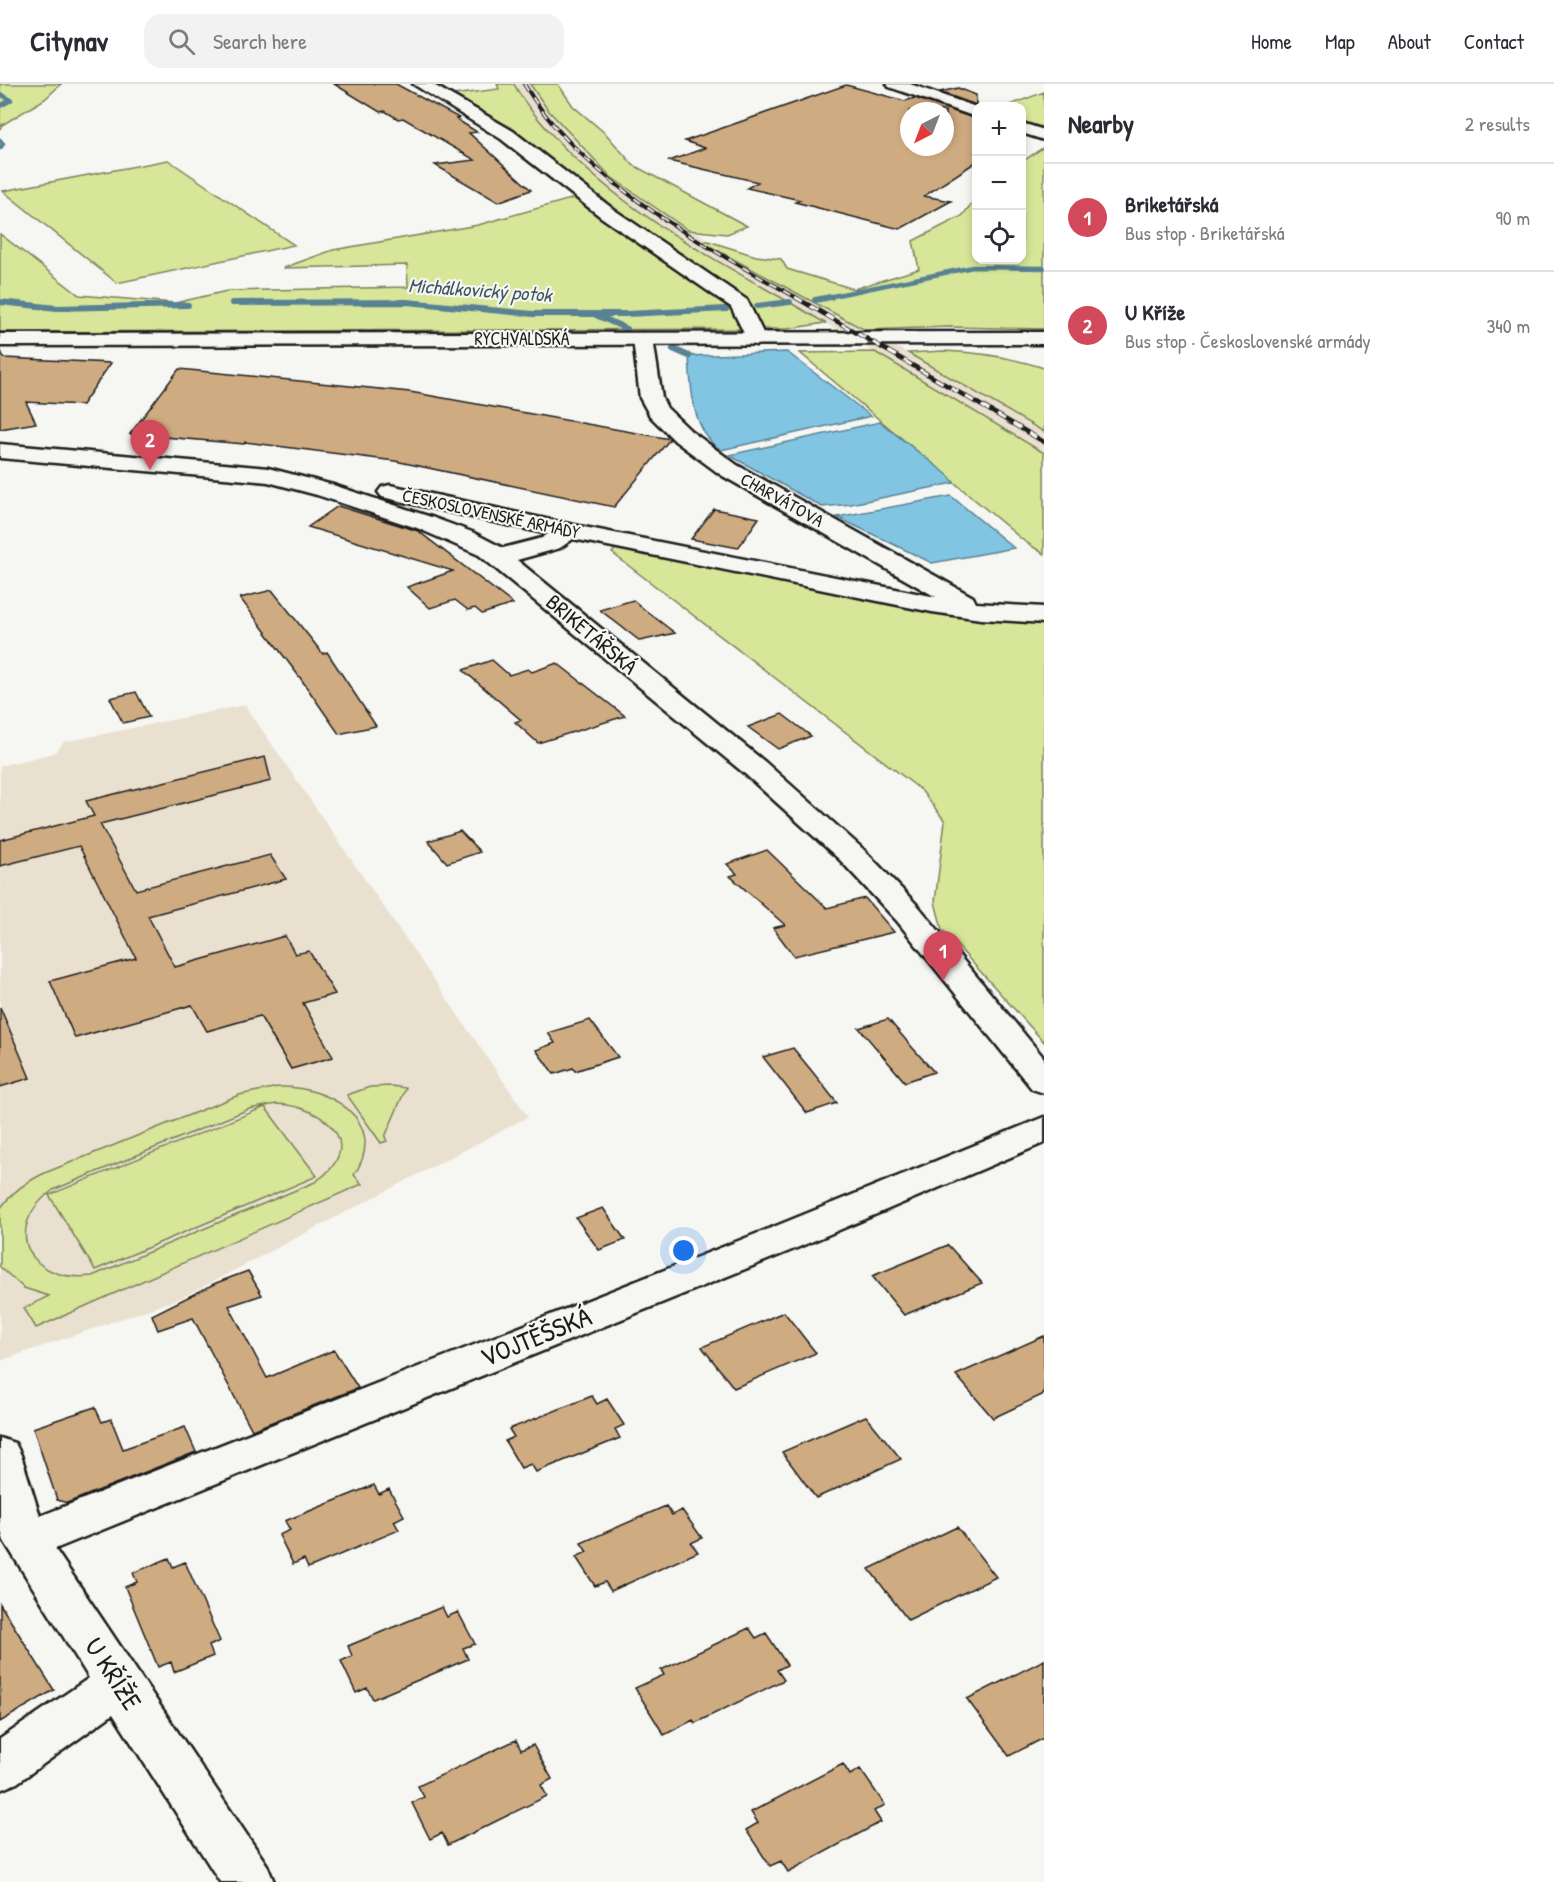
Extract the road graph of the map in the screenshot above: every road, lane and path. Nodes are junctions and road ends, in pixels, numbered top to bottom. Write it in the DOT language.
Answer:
graph roads {
  1 [pos="421,84"];
  2 [pos="895,84"];
  3 [pos="972,111"];
  4 [pos="1026,129"];
  5 [pos="1044,135"];
  6 [pos="1044,338"];
  7 [pos="643,339"];
  8 [pos="756,339"];
  9 [pos="0,340"];
  10 [pos="0,451"];
  11 [pos="354,498"];
  12 [pos="569,531"];
  13 [pos="499,557"];
  14 [pos="981,611"];
  15 [pos="1044,615"];
  16 [pos="1044,1081"];
  17 [pos="1044,1129"];
  18 [pos="0,1455"];
  19 [pos="26,1541"];
  20 [pos="118,1684"];
  21 [pos="0,1767"];
  22 [pos="249,1882"];
  1 -- 8 [label="street"];
  2 -- 3 [label="street"];
  4 -- 5 [label="street"];
  6 -- 8 [label="street, RYCHVALDSKÁ"];
  7 -- 8 [label="street, RYCHVALDSKÁ"];
  7 -- 9 [label="street, RYCHVALDSKÁ"];
  7 -- 14 [label="street, CHARVÁTOVA"];
  10 -- 11 [label="street"];
  11 -- 12 [label="street, ČESKOSLOVENSKÉ ARMÁDY"];
  11 -- 13 [label="street, BRIKETÁŘSKÁ"];
  12 -- 13 [label="street"];
  12 -- 14 [label="street, ČESKOSLOVENSKÉ ARMÁDY"];
  13 -- 16 [label="street, BRIKETÁŘSKÁ"];
  14 -- 15 [label="street, ČESKOSLOVENSKÉ ARMÁDY"];
  17 -- 19 [label="street, VOJTĚŠSKÁ"];
  18 -- 19 [label="street, U KŘÍŽE"];
  19 -- 20 [label="street, U KŘÍŽE"];
  20 -- 21 [label="street"];
  20 -- 22 [label="street, U KŘÍŽE"];
}
